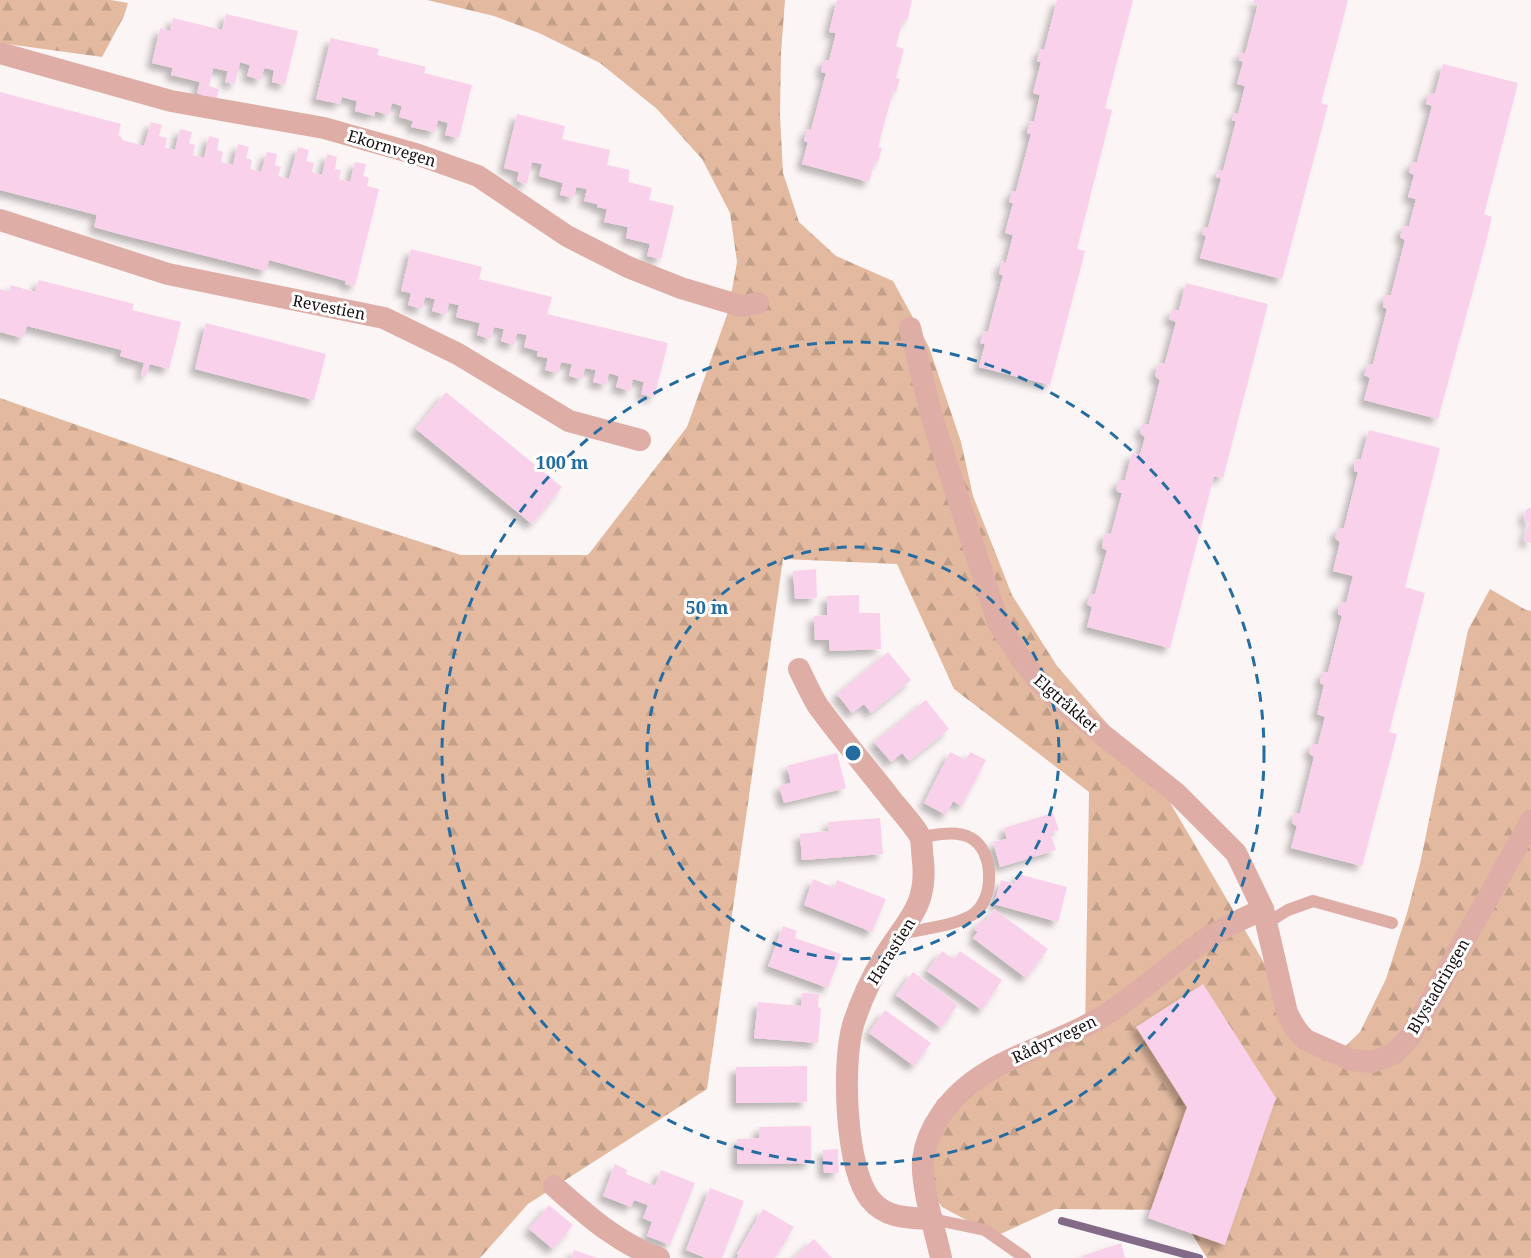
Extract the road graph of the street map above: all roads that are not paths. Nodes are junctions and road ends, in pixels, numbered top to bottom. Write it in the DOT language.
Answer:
graph roads {
  1 [pos="0,53"];
  2 [pos="0,220"];
  3 [pos="758,303"];
  4 [pos="910,328"];
  5 [pos="640,440"];
  6 [pos="799,669"];
  7 [pos="1531,821"];
  8 [pos="920,837"];
  9 [pos="1265,916"];
  10 [pos="1392,923"];
  11 [pos="899,934"];
  12 [pos="1296,1030"];
  13 [pos="554,1186"];
  14 [pos="932,1219"];
  15 [pos="659,1258"];
  16 [pos="941,1258"];
  17 [pos="1025,1258"];
  1 -- 3 [label="street, Ekornvegen"];
  2 -- 5 [label="street, Revestien"];
  4 -- 9 [label="street, Elgtråkket"];
  6 -- 8 [label="street"];
  7 -- 12 [label="street, Blystadringen"];
  8 -- 11 [label="street, Harastien"];
  8 -- 11 [label="lane"];
  9 -- 10 [label="lane"];
  9 -- 12 [label="street, Elgtråkket"];
  9 -- 14 [label="street, Rådyrvegen"];
  11 -- 14 [label="street, Harastien"];
  13 -- 15 [label="street"];
  14 -- 16 [label="street, Rådyrvegen"];
  14 -- 17 [label="lane"];
}
